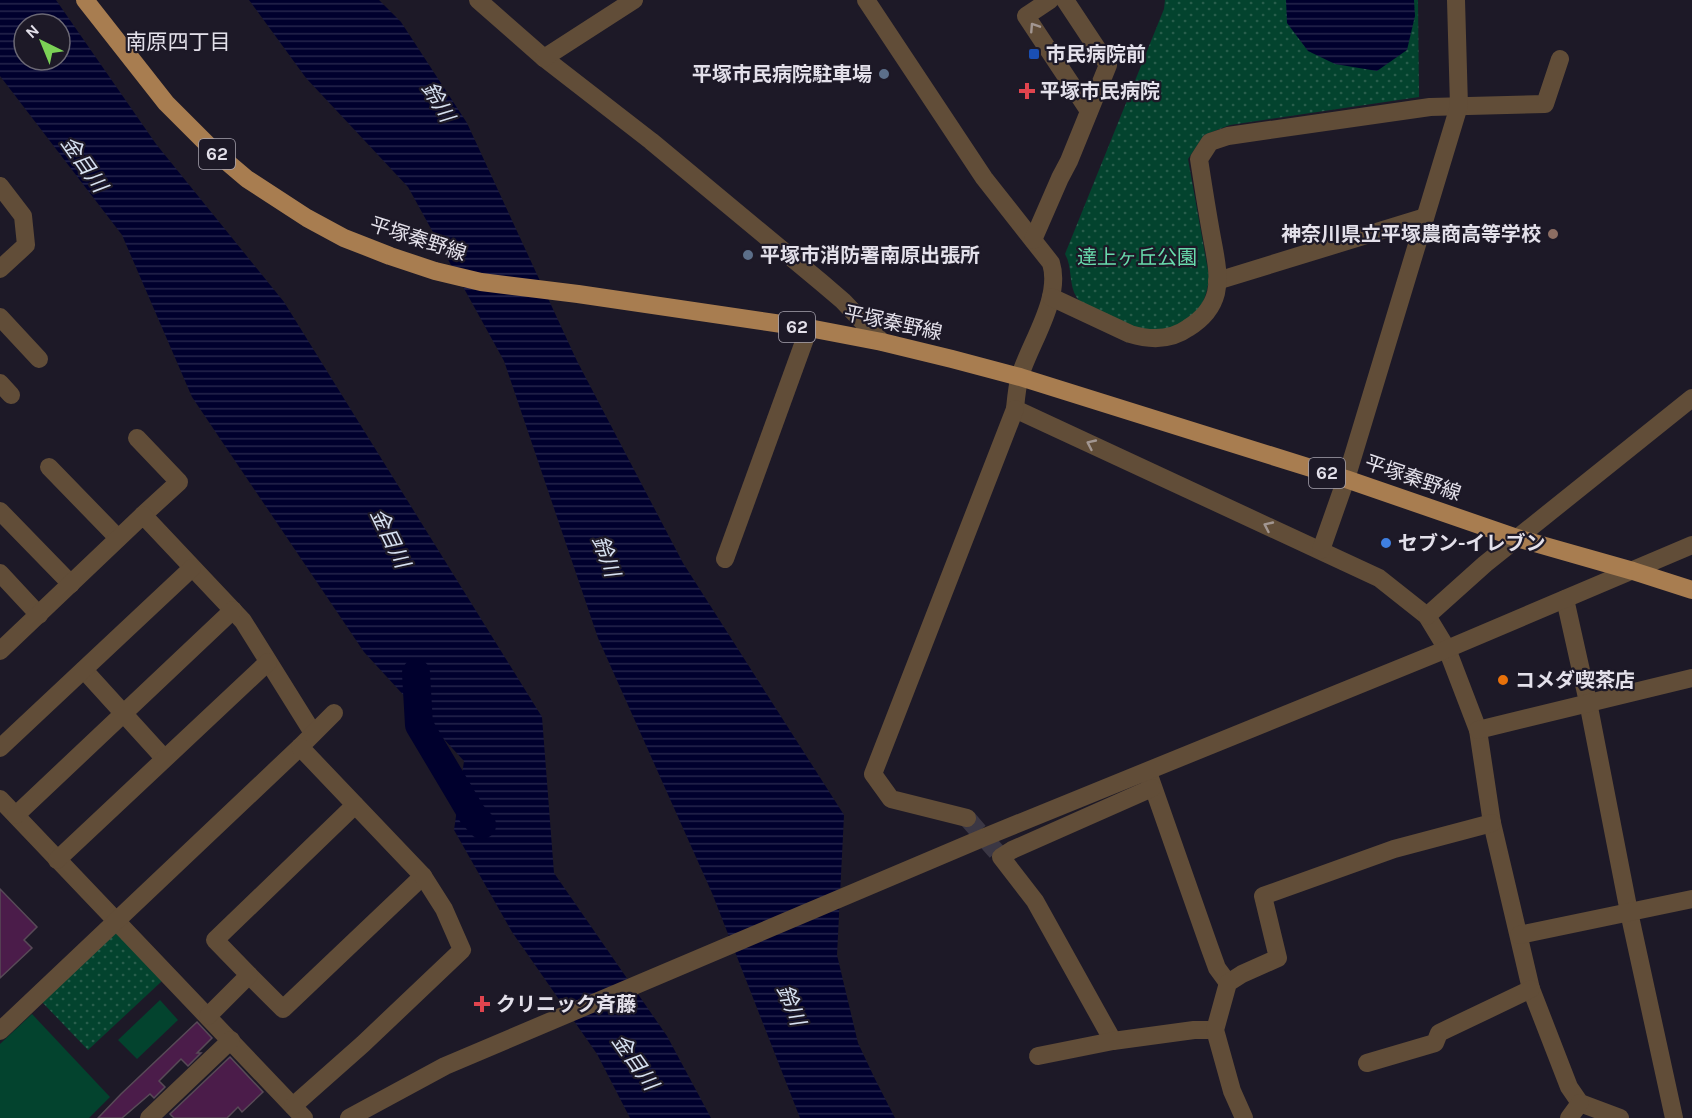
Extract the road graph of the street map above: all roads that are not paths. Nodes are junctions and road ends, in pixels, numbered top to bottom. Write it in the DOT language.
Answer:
graph roads {
  1 [pos="85,0"];
  2 [pos="478,0"];
  3 [pos="634,0"];
  4 [pos="866,0"];
  5 [pos="1050,0"];
  6 [pos="1065,0"];
  7 [pos="1456,0"];
  8 [pos="544,58"];
  9 [pos="1560,60"];
  10 [pos="1460,106"];
  11 [pos="1089,111"];
  12 [pos="0,186"];
  13 [pos="1425,217"];
  14 [pos="1034,240"];
  15 [pos="0,269"];
  16 [pos="1217,281"];
  17 [pos="1051,297"];
  18 [pos="0,317"];
  19 [pos="809,328"];
  20 [pos="882,342"];
  21 [pos="39,359"];
  22 [pos="1020,377"];
  23 [pos="1692,398"];
  24 [pos="1015,409"];
  25 [pos="137,438"];
  26 [pos="49,467"];
  27 [pos="1346,479"];
  28 [pos="0,511"];
  29 [pos="143,515"];
  30 [pos="118,538"];
  31 [pos="1517,538"];
  32 [pos="1692,545"];
  33 [pos="1321,550"];
  34 [pos="725,559"];
  35 [pos="192,568"];
  36 [pos="1633,571"];
  37 [pos="0,573"];
  38 [pos="71,584"];
  39 [pos="1692,590"];
  40 [pos="1564,599"];
  41 [pos="233,610"];
  42 [pos="39,615"];
  43 [pos="1427,616"];
  44 [pos="1448,649"];
  45 [pos="0,651"];
  46 [pos="268,662"];
  47 [pos="84,670"];
  48 [pos="1692,678"];
  49 [pos="1588,702"];
  50 [pos="334,713"];
  51 [pos="124,715"];
  52 [pos="1479,730"];
  53 [pos="313,733"];
  54 [pos="300,747"];
  55 [pos="0,748"];
  56 [pos="164,758"];
  57 [pos="1149,770"];
  58 [pos="1152,788"];
  59 [pos="0,799"];
  60 [pos="355,805"];
  61 [pos="16,815"];
  62 [pos="967,818"];
  63 [pos="1492,823"];
  64 [pos="57,860"];
  65 [pos="423,876"];
  66 [pos="1692,899"];
  67 [pos="1629,912"];
  68 [pos="116,920"];
  69 [pos="1519,935"];
  70 [pos="249,975"];
  71 [pos="1228,983"];
  72 [pos="1532,989"];
  73 [pos="208,1016"];
  74 [pos="1215,1030"];
  75 [pos="0,1031"];
  76 [pos="231,1040"];
  77 [pos="1113,1041"];
  78 [pos="1038,1056"];
  79 [pos="1367,1063"];
  80 [pos="1580,1102"];
  81 [pos="298,1112"];
  82 [pos="148,1118"];
  83 [pos="349,1118"];
  84 [pos="1244,1118"];
  85 [pos="1569,1118"];
  86 [pos="1620,1118"];
  87 [pos="1674,1118"];
  1 -- 19 [label="main road, 平塚秦野線 / 62"];
  2 -- 8 [label="street"];
  3 -- 8 [label="street"];
  4 -- 14 [label="street"];
  11 -- 5 [label="street, one-way"];
  6 -- 11 [label="street"];
  7 -- 10 [label="street"];
  8 -- 20 [label="street"];
  9 -- 10 [label="street"];
  10 -- 13 [label="street"];
  10 -- 16 [label="street"];
  11 -- 14 [label="street"];
  12 -- 15 [label="street"];
  13 -- 16 [label="street"];
  13 -- 27 [label="street"];
  14 -- 17 [label="street"];
  16 -- 17 [label="street"];
  17 -- 22 [label="street"];
  18 -- 21 [label="street"];
  19 -- 20 [label="main road, 平塚秦野線 / 62"];
  19 -- 34 [label="street"];
  20 -- 22 [label="main road, 平塚秦野線 / 62"];
  22 -- 24 [label="street"];
  22 -- 27 [label="main road, 平塚秦野線 / 62"];
  23 -- 31 [label="street"];
  33 -- 24 [label="street, one-way"];
  24 -- 62 [label="street"];
  25 -- 29 [label="street"];
  26 -- 30 [label="street"];
  27 -- 31 [label="main road, 平塚秦野線 / 62"];
  27 -- 33 [label="street"];
  28 -- 38 [label="street"];
  29 -- 30 [label="street"];
  29 -- 35 [label="street"];
  30 -- 38 [label="street"];
  31 -- 36 [label="main road, 平塚秦野線 / 62"];
  31 -- 43 [label="street"];
  32 -- 36 [label="street"];
  33 -- 43 [label="street"];
  35 -- 41 [label="street"];
  35 -- 47 [label="street"];
  36 -- 39 [label="main road, 平塚秦野線 / 62"];
  36 -- 40 [label="street"];
  37 -- 42 [label="street"];
  38 -- 42 [label="street"];
  40 -- 44 [label="street"];
  40 -- 49 [label="street"];
  41 -- 46 [label="street"];
  41 -- 51 [label="street"];
  42 -- 45 [label="street"];
  43 -- 44 [label="street"];
  44 -- 52 [label="street"];
  44 -- 57 [label="street"];
  46 -- 53 [label="street"];
  46 -- 56 [label="street"];
  47 -- 51 [label="street"];
  47 -- 55 [label="street"];
  48 -- 49 [label="street"];
  49 -- 52 [label="street"];
  49 -- 67 [label="street"];
  50 -- 53 [label="street"];
  51 -- 56 [label="street"];
  51 -- 61 [label="street"];
  52 -- 63 [label="street"];
  53 -- 54 [label="street"];
  54 -- 60 [label="street"];
  54 -- 68 [label="street"];
  56 -- 64 [label="street"];
  57 -- 58 [label="street"];
  57 -- 83 [label="street"];
  58 -- 71 [label="street"];
  58 -- 77 [label="street"];
  59 -- 61 [label="street"];
  60 -- 65 [label="street"];
  60 -- 70 [label="street"];
  61 -- 64 [label="street"];
  63 -- 69 [label="street"];
  63 -- 71 [label="street"];
  64 -- 68 [label="street"];
  65 -- 70 [label="street"];
  65 -- 81 [label="street"];
  66 -- 67 [label="street"];
  67 -- 69 [label="street"];
  67 -- 87 [label="street"];
  68 -- 73 [label="street"];
  68 -- 75 [label="street"];
  69 -- 72 [label="street"];
  70 -- 73 [label="street"];
  71 -- 74 [label="street"];
  72 -- 79 [label="street"];
  72 -- 80 [label="street"];
  73 -- 76 [label="street"];
  74 -- 77 [label="street"];
  74 -- 84 [label="street"];
  76 -- 81 [label="street"];
  76 -- 82 [label="street"];
  77 -- 78 [label="street"];
  80 -- 85 [label="street"];
  80 -- 86 [label="street"];
}
